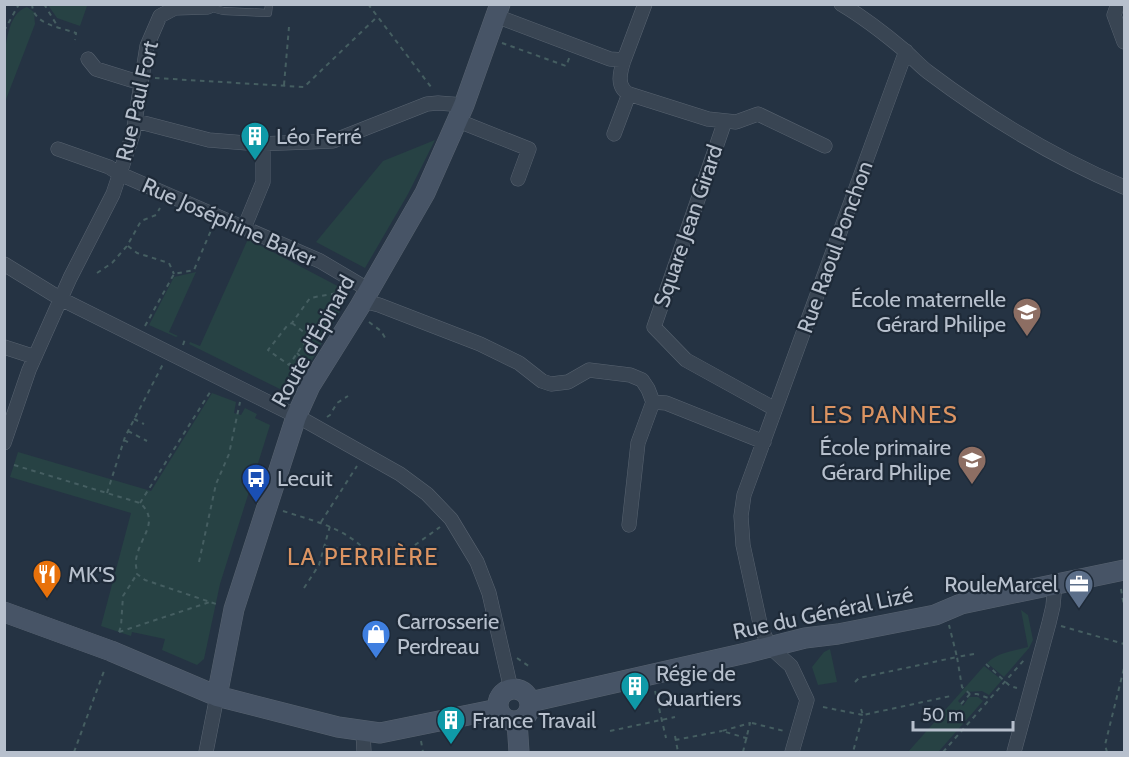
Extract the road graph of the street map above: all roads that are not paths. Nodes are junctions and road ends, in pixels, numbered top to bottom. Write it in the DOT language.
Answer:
graph roads {
  1 [pos="268,4"];
  2 [pos="645,4"];
  3 [pos="841,4"];
  4 [pos="1118,4"];
  5 [pos="209,6"];
  6 [pos="856,8"];
  7 [pos="498,10"];
  8 [pos="1125,42"];
  9 [pos="906,51"];
  10 [pos="88,60"];
  11 [pos="624,60"];
  12 [pos="145,81"];
  13 [pos="628,94"];
  14 [pos="460,113"];
  15 [pos="136,121"];
  16 [pos="725,121"];
  17 [pos="615,134"];
  18 [pos="263,143"];
  19 [pos="825,146"];
  20 [pos="58,149"];
  21 [pos="120,174"];
  22 [pos="518,179"];
  23 [pos="1125,187"];
  24 [pos="244,228"];
  25 [pos="4,264"];
  26 [pos="61,299"];
  27 [pos="365,302"];
  28 [pos="4,347"];
  29 [pos="35,357"];
  30 [pos="652,402"];
  31 [pos="776,409"];
  32 [pos="296,417"];
  33 [pos="764,442"];
  34 [pos="4,443"];
  35 [pos="629,525"];
  36 [pos="1125,570"];
  37 [pos="1055,584"];
  38 [pos="4,612"];
  39 [pos="770,648"];
  40 [pos="511,689"];
  41 [pos="217,696"];
  42 [pos="530,702"];
  43 [pos="498,709"];
  44 [pos="517,721"];
  45 [pos="363,732"];
  46 [pos="206,753"];
  47 [pos="364,753"];
  48 [pos="519,753"];
  49 [pos="792,753"];
  50 [pos="1014,753"];
  1 -- 5 [label="lane"];
  2 -- 11 [label="street"];
  3 -- 6 [label="street"];
  4 -- 8 [label="street"];
  5 -- 12 [label="street, Rue Paul Fort"];
  6 -- 9 [label="street"];
  7 -- 11 [label="street"];
  7 -- 14 [label="main road, Route d'Épinard"];
  9 -- 23 [label="street"];
  9 -- 31 [label="street, Rue Raoul Ponchon"];
  10 -- 12 [label="street"];
  11 -- 13 [label="street"];
  12 -- 15 [label="street, Rue Paul Fort"];
  13 -- 16 [label="street, Square Jean Girard"];
  13 -- 17 [label="street"];
  14 -- 18 [label="street"];
  14 -- 22 [label="street"];
  14 -- 27 [label="main road, Route d'Épinard"];
  15 -- 18 [label="street"];
  15 -- 21 [label="street, Rue Paul Fort"];
  16 -- 19 [label="street, Square Jean Girard"];
  16 -- 31 [label="street, Square Jean Girard"];
  18 -- 24 [label="street"];
  20 -- 21 [label="street, Rue Joséphine Baker"];
  21 -- 24 [label="street, Rue Joséphine Baker"];
  21 -- 26 [label="street, Rue Paul Fort"];
  24 -- 27 [label="street, Rue Joséphine Baker"];
  25 -- 26 [label="street"];
  26 -- 29 [label="street, Rue Paul Fort"];
  26 -- 32 [label="street"];
  27 -- 30 [label="street, Rue Joséphine Baker"];
  27 -- 32 [label="main road, Route d'Épinard"];
  28 -- 29 [label="street"];
  29 -- 34 [label="street, Rue Paul Fort"];
  30 -- 33 [label="street"];
  30 -- 35 [label="street"];
  31 -- 33 [label="street, Rue Raoul Ponchon"];
  32 -- 40 [label="street"];
  32 -- 41 [label="main road, Route d'Épinard"];
  33 -- 39 [label="street, Rue Raoul Ponchon"];
  36 -- 37 [label="main road, Rue du Général Lizé"];
  37 -- 39 [label="main road, Rue du Général Lizé"];
  37 -- 50 [label="street"];
  38 -- 41 [label="main road"];
  39 -- 42 [label="main road, Rue du Général Lizé"];
  39 -- 49 [label="street"];
  40 -- 42 [label="main road"];
  40 -- 43 [label="main road"];
  41 -- 45 [label="main road"];
  41 -- 46 [label="street, Route d'Épinard"];
  42 -- 44 [label="main road"];
  43 -- 44 [label="main road"];
  43 -- 45 [label="main road"];
  44 -- 48 [label="main road"];
  45 -- 47 [label="street"];
}
